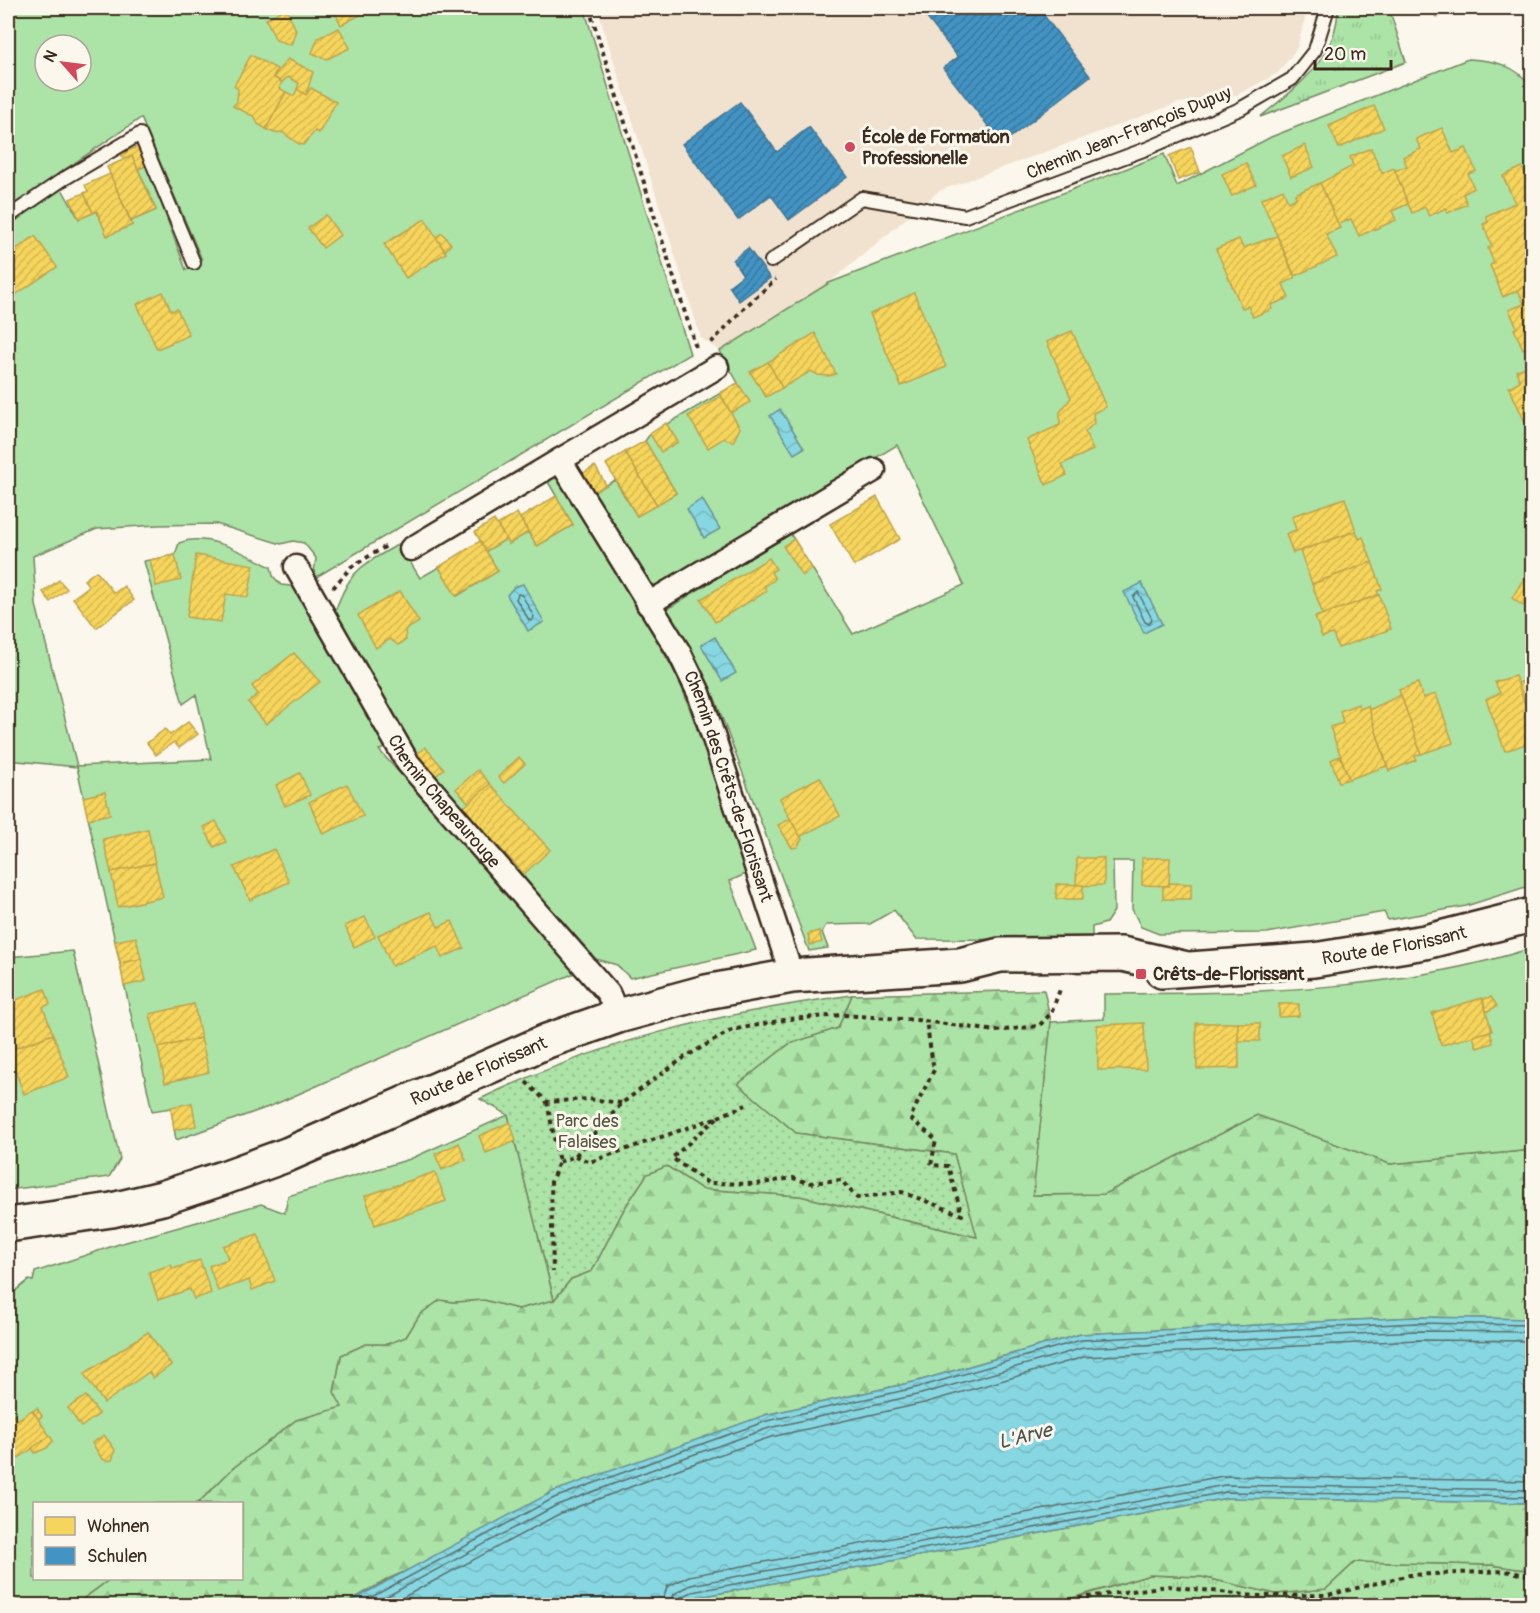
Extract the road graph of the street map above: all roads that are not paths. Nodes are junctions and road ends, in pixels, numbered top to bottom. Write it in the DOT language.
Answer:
graph roads {
  1 [pos="1328,8"];
  2 [pos="8,218"];
  3 [pos="771,261"];
  4 [pos="194,263"];
  5 [pos="717,367"];
  6 [pos="560,460"];
  7 [pos="874,470"];
  8 [pos="411,549"];
  9 [pos="296,567"];
  10 [pos="648,604"];
  11 [pos="1533,915"];
  12 [pos="792,976"];
  13 [pos="618,1016"];
  14 [pos="8,1225"];
  1 -- 3 [label="lane, Chemin Jean-François Dupuy"];
  2 -- 4 [label="lane"];
  5 -- 6 [label="street"];
  6 -- 8 [label="street"];
  6 -- 10 [label="street, Chemin des Crêts-de-Florissant"];
  7 -- 10 [label="street"];
  9 -- 13 [label="street, Chemin Chapeaurouge"];
  10 -- 12 [label="street, Chemin des Crêts-de-Florissant"];
  11 -- 12 [label="main road, Route de Florissant"];
  12 -- 13 [label="main road, Route de Florissant"];
  13 -- 14 [label="main road, Route de Florissant"];
}
